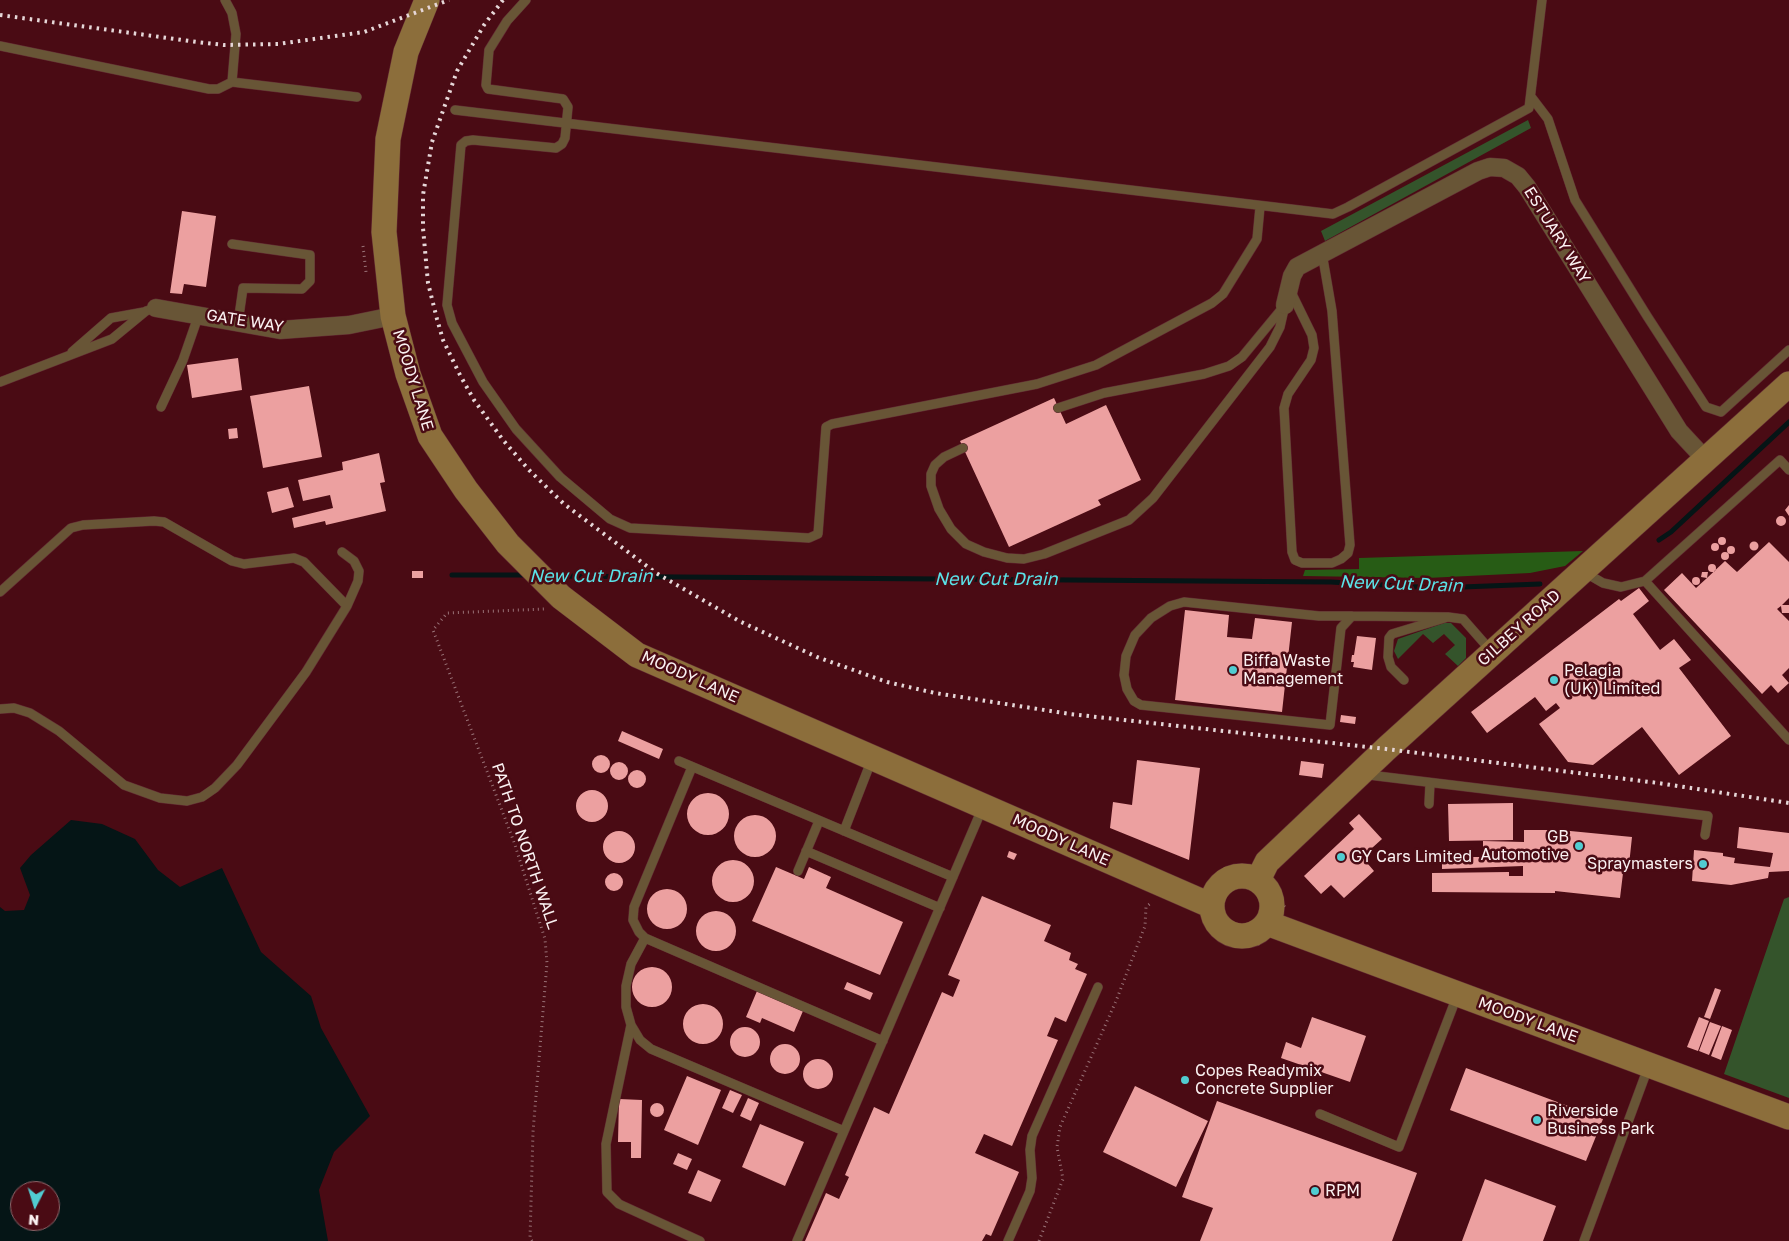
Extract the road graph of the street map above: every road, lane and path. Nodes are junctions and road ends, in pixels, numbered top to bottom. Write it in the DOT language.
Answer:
graph roads {
  1 [pos="226,0"];
  2 [pos="427,0"];
  3 [pos="526,0"];
  4 [pos="1542,0"];
  5 [pos="0,46"];
  6 [pos="232,82"];
  7 [pos="357,97"];
  8 [pos="1532,98"];
  9 [pos="455,110"];
  10 [pos="566,124"];
  11 [pos="1260,207"];
  12 [pos="232,244"];
  13 [pos="1322,253"];
  14 [pos="1287,296"];
  15 [pos="151,310"];
  16 [pos="199,314"];
  17 [pos="393,316"];
  18 [pos="238,323"];
  19 [pos="1789,350"];
  20 [pos="66,356"];
  21 [pos="0,382"];
  22 [pos="1789,384"];
  23 [pos="161,407"];
  24 [pos="1058,408"];
  25 [pos="963,448"];
  26 [pos="1704,459"];
  27 [pos="1789,470"];
  28 [pos="342,552"];
  29 [pos="1582,571"];
  30 [pos="1646,581"];
  31 [pos="0,592"];
  32 [pos="549,596"];
  33 [pos="347,606"];
  34 [pos="1352,616"];
  35 [pos="1448,617"];
  36 [pos="1493,652"];
  37 [pos="1404,680"];
  38 [pos="0,709"];
  39 [pos="1788,738"];
  40 [pos="873,758"];
  41 [pos="679,762"];
  42 [pos="692,767"];
  43 [pos="1364,770"];
  44 [pos="1430,783"];
  45 [pos="1429,804"];
  46 [pos="983,806"];
  47 [pos="819,821"];
  48 [pos="844,831"];
  49 [pos="1705,835"];
  50 [pos="806,851"];
  51 [pos="798,871"];
  52 [pos="953,877"];
  53 [pos="1258,880"];
  54 [pos="1161,884"];
  55 [pos="1212,906"];
  56 [pos="940,908"];
  57 [pos="1267,923"];
  58 [pos="645,938"];
  59 [pos="1098,987"];
  60 [pos="1458,994"];
  61 [pos="631,1025"];
  62 [pos="883,1041"];
  63 [pos="1649,1065"];
  64 [pos="1320,1114"];
  65 [pos="1789,1117"];
  66 [pos="844,1131"];
  67 [pos="531,1240"];
  68 [pos="700,1241"];
  69 [pos="797,1241"];
  70 [pos="1008,1241"];
  71 [pos="1039,1241"];
  72 [pos="1584,1241"];
  1 -- 6 [label="lane"];
  2 -- 17 [label="street, MOODY LANE"];
  3 -- 10 [label="lane"];
  4 -- 8 [label="lane"];
  5 -- 6 [label="lane"];
  6 -- 7 [label="lane"];
  8 -- 11 [label="lane"];
  8 -- 19 [label="lane"];
  9 -- 10 [label="lane"];
  10 -- 11 [label="lane"];
  10 -- 11 [label="lane"];
  12 -- 18 [label="lane"];
  13 -- 14 [label="street, ESTUARY WAY"];
  13 -- 14 [label="lane"];
  13 -- 26 [label="street, ESTUARY WAY"];
  14 -- 24 [label="lane"];
  14 -- 25 [label="lane"];
  15 -- 16 [label="street, GATE WAY"];
  15 -- 20 [label="lane"];
  15 -- 20 [label="lane"];
  16 -- 18 [label="street, GATE WAY"];
  16 -- 23 [label="lane"];
  17 -- 18 [label="street, GATE WAY"];
  17 -- 32 [label="street, MOODY LANE"];
  20 -- 21 [label="lane"];
  22 -- 26 [label="street, GILBEY ROAD"];
  26 -- 29 [label="street, GILBEY ROAD"];
  27 -- 30 [label="lane"];
  28 -- 33 [label="lane"];
  29 -- 30 [label="lane"];
  29 -- 36 [label="street, GILBEY ROAD"];
  30 -- 39 [label="lane"];
  31 -- 33 [label="lane"];
  32 -- 40 [label="street, MOODY LANE"];
  32 -- 67 [label="path, PATH TO NORTH WALL"];
  33 -- 38 [label="lane"];
  34 -- 34 [label="lane"];
  34 -- 35 [label="lane"];
  35 -- 36 [label="lane"];
  35 -- 37 [label="lane"];
  36 -- 43 [label="street, GILBEY ROAD"];
  40 -- 46 [label="street, MOODY LANE"];
  40 -- 48 [label="lane"];
  41 -- 42 [label="lane"];
  42 -- 47 [label="lane"];
  42 -- 58 [label="lane"];
  43 -- 44 [label="lane"];
  43 -- 53 [label="street, GILBEY ROAD"];
  44 -- 45 [label="lane"];
  44 -- 49 [label="lane"];
  46 -- 52 [label="lane"];
  46 -- 54 [label="street, MOODY LANE"];
  47 -- 48 [label="lane"];
  47 -- 50 [label="lane"];
  48 -- 52 [label="lane"];
  50 -- 51 [label="lane"];
  50 -- 56 [label="lane"];
  52 -- 56 [label="lane"];
  53 -- 55 [label="street"];
  53 -- 57 [label="street"];
  54 -- 55 [label="street, MOODY LANE"];
  54 -- 71 [label="path"];
  55 -- 57 [label="street"];
  56 -- 62 [label="lane"];
  57 -- 60 [label="street, MOODY LANE"];
  58 -- 61 [label="lane"];
  58 -- 62 [label="lane"];
  59 -- 70 [label="lane"];
  60 -- 63 [label="street, MOODY LANE"];
  60 -- 64 [label="lane"];
  61 -- 66 [label="lane"];
  61 -- 68 [label="lane"];
  62 -- 66 [label="lane"];
  63 -- 65 [label="street, MOODY LANE"];
  63 -- 72 [label="lane"];
  66 -- 69 [label="lane"];
}
